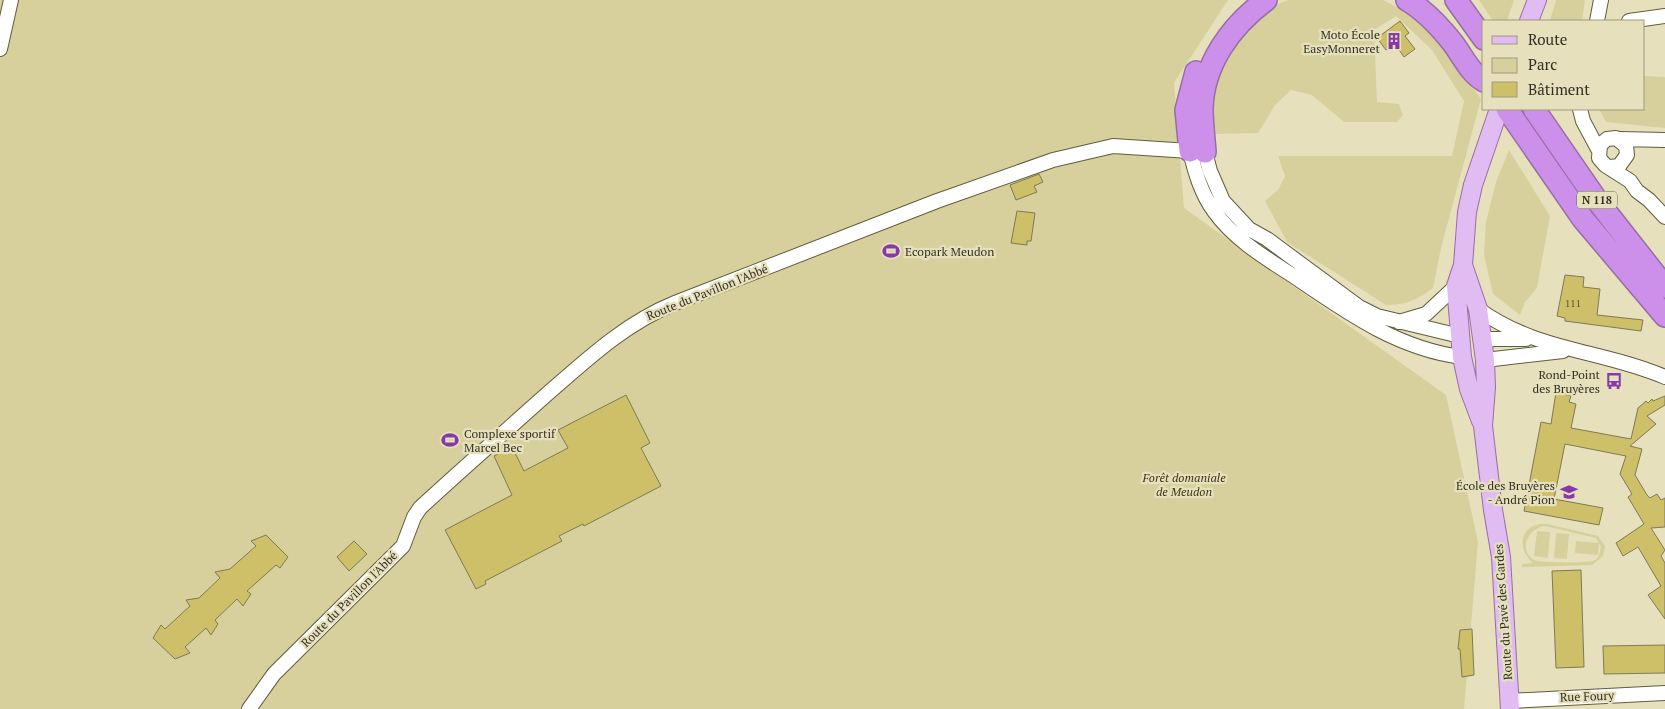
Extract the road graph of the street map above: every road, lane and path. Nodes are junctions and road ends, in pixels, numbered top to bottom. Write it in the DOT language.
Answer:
graph roads {
  1 [pos="11,0"];
  2 [pos="1244,0"];
  3 [pos="1266,0"];
  4 [pos="1406,0"];
  5 [pos="1434,0"];
  6 [pos="1456,0"];
  7 [pos="1601,0"];
  8 [pos="1665,16"];
  9 [pos="1597,20"];
  10 [pos="1637,20"];
  11 [pos="1482,36"];
  12 [pos="0,49"];
  13 [pos="1482,71"];
  14 [pos="1482,80"];
  15 [pos="1499,110"];
  16 [pos="1508,110"];
  17 [pos="1535,110"];
  18 [pos="1580,110"];
  19 [pos="1645,138"];
  20 [pos="1665,140"];
  21 [pos="1608,142"];
  22 [pos="1198,151"];
  23 [pos="1626,157"];
  24 [pos="1610,167"];
  25 [pos="1630,181"];
  26 [pos="1665,217"];
  27 [pos="1463,265"];
  28 [pos="1456,286"];
  29 [pos="1665,287"];
  30 [pos="1478,309"];
  31 [pos="1665,316"];
  32 [pos="1397,322"];
  33 [pos="1460,336"];
  34 [pos="1532,339"];
  35 [pos="1482,340"];
  36 [pos="1572,350"];
  37 [pos="1462,357"];
  38 [pos="1485,360"];
  39 [pos="1665,377"];
  40 [pos="1483,426"];
  41 [pos="1665,693"];
  42 [pos="1510,705"];
  43 [pos="249,709"];
  1 -- 12 [label="street"];
  2 -- 22 [label="highway"];
  3 -- 22 [label="highway"];
  4 -- 14 [label="highway"];
  5 -- 13 [label="highway"];
  6 -- 11 [label="highway"];
  7 -- 9 [label="street"];
  8 -- 10 [label="street"];
  15 -- 27 [label="main road, Route du Pavé des Gardes"];
  16 -- 31 [label="highway, N 118"];
  17 -- 29 [label="highway, N 118"];
  18 -- 21 [label="street"];
  19 -- 20 [label="street"];
  19 -- 21 [label="street"];
  19 -- 23 [label="street"];
  21 -- 23 [label="street"];
  21 -- 24 [label="street"];
  22 -- 32 [label="street"];
  22 -- 37 [label="street"];
  22 -- 43 [label="street, Route du Pavillon l'Abbé"];
  23 -- 24 [label="street"];
  23 -- 25 [label="street"];
  24 -- 25 [label="street"];
  25 -- 26 [label="street"];
  27 -- 28 [label="main road, Route du Pavé des Gardes"];
  27 -- 30 [label="main road, Route du Pavé des Gardes"];
  28 -- 32 [label="street"];
  28 -- 33 [label="main road, Route du Pavé des Gardes"];
  30 -- 34 [label="street"];
  30 -- 35 [label="main road, Route du Pavé des Gardes"];
  32 -- 33 [label="street"];
  33 -- 35 [label="main road"];
  33 -- 37 [label="main road, Route du Pavé des Gardes"];
  34 -- 35 [label="street"];
  34 -- 36 [label="street"];
  35 -- 38 [label="main road, Route du Pavé des Gardes"];
  36 -- 38 [label="street"];
  36 -- 39 [label="street"];
  37 -- 38 [label="main road"];
  37 -- 40 [label="main road, Route du Pavé des Gardes"];
  38 -- 40 [label="main road, Route du Pavé des Gardes"];
  40 -- 42 [label="main road, Route du Pavé des Gardes"];
  41 -- 42 [label="street, Rue Foury"];
}
